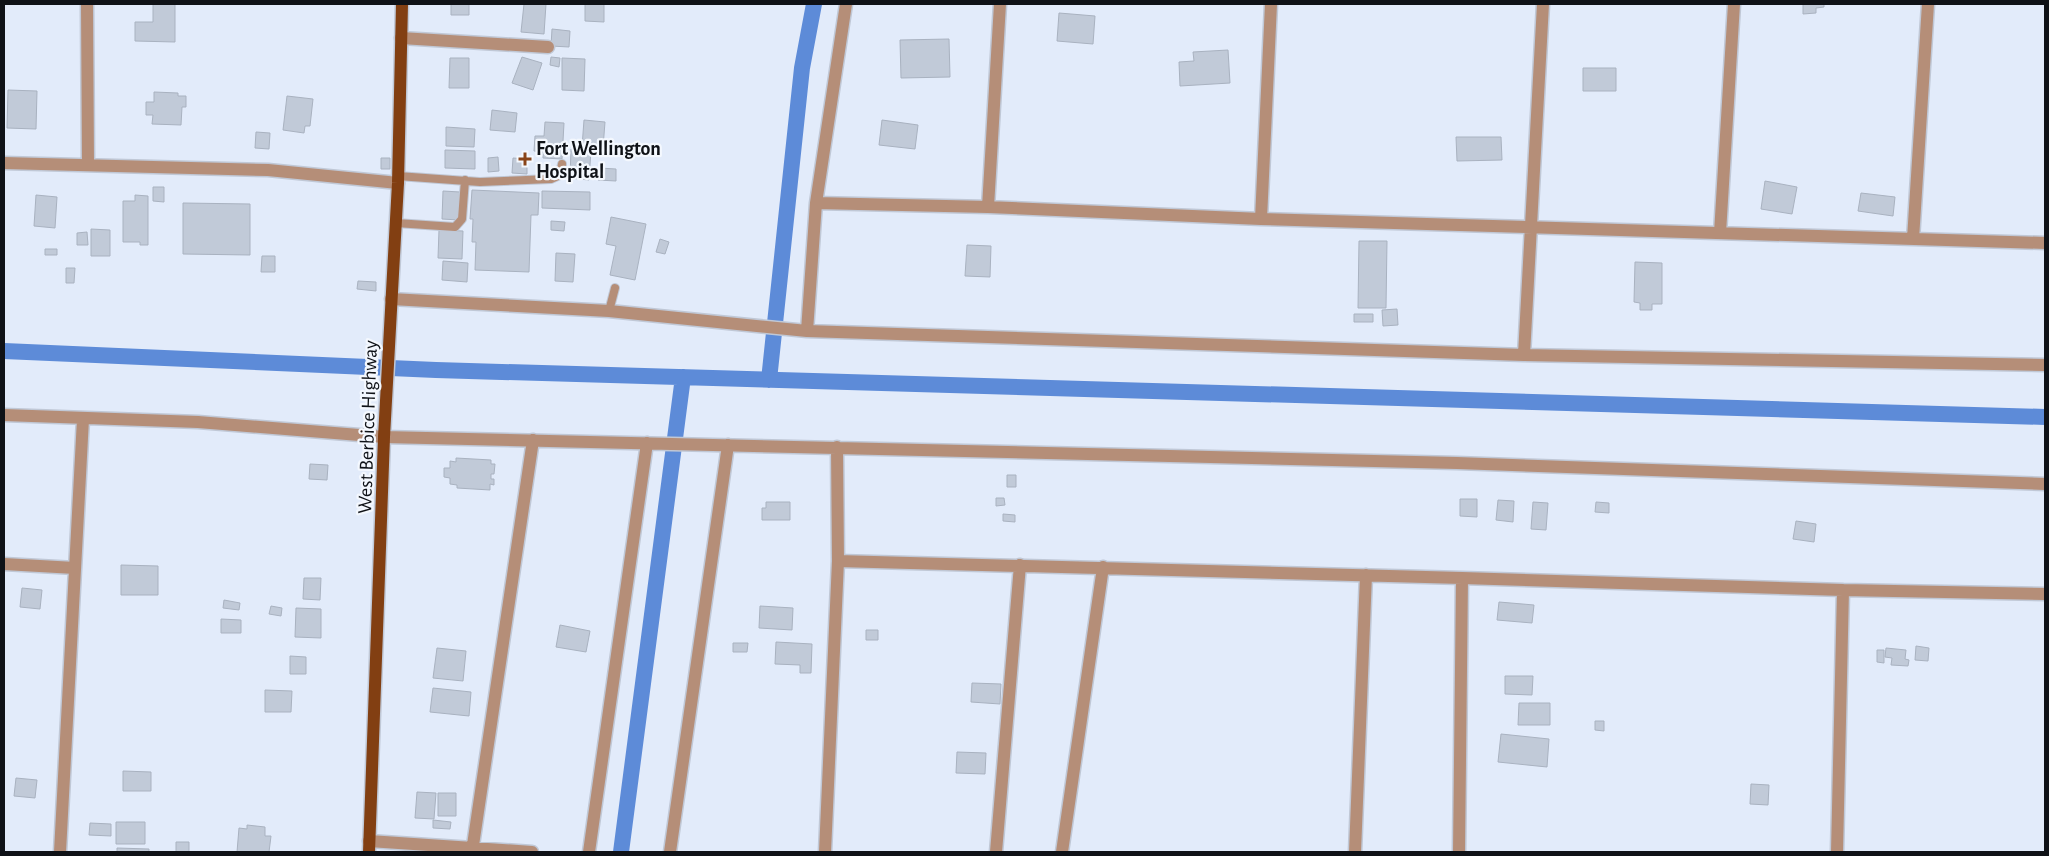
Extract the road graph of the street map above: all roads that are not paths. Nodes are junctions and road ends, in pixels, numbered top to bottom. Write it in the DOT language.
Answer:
graph roads {
  1 [pos="87,4"];
  2 [pos="402,4"];
  3 [pos="846,4"];
  4 [pos="1000,4"];
  5 [pos="1271,4"];
  6 [pos="1543,4"];
  7 [pos="1734,4"];
  8 [pos="1928,4"];
  9 [pos="401,38"];
  10 [pos="548,47"];
  11 [pos="4,163"];
  12 [pos="562,164"];
  13 [pos="88,165"];
  14 [pos="398,179"];
  15 [pos="465,180"];
  16 [pos="816,203"];
  17 [pos="988,208"];
  18 [pos="1260,219"];
  19 [pos="396,223"];
  20 [pos="1532,227"];
  21 [pos="1720,233"];
  22 [pos="1913,239"];
  23 [pos="2045,243"];
  24 [pos="615,288"];
  25 [pos="391,299"];
  26 [pos="609,311"];
  27 [pos="807,331"];
  28 [pos="1524,355"];
  29 [pos="2045,365"];
  30 [pos="4,415"];
  31 [pos="83,418"];
  32 [pos="384,437"];
  33 [pos="533,440"];
  34 [pos="646,443"];
  35 [pos="728,445"];
  36 [pos="837,447"];
  37 [pos="2045,484"];
  38 [pos="838,561"];
  39 [pos="4,564"];
  40 [pos="1020,565"];
  41 [pos="1103,567"];
  42 [pos="75,568"];
  43 [pos="1366,575"];
  44 [pos="1462,578"];
  45 [pos="1843,590"];
  46 [pos="2045,594"];
  47 [pos="369,847"];
  48 [pos="472,850"];
  49 [pos="60,852"];
  50 [pos="532,852"];
  51 [pos="588,852"];
  52 [pos="670,852"];
  53 [pos="825,852"];
  54 [pos="996,852"];
  55 [pos="1062,852"];
  56 [pos="1355,852"];
  57 [pos="1459,852"];
  58 [pos="1837,852"];
  1 -- 13 [label="street"];
  2 -- 9 [label="main road, West Berbice Highway"];
  3 -- 16 [label="street"];
  4 -- 17 [label="street"];
  5 -- 18 [label="street"];
  6 -- 20 [label="street"];
  7 -- 21 [label="street"];
  8 -- 22 [label="street"];
  9 -- 10 [label="street"];
  9 -- 14 [label="main road, West Berbice Highway"];
  11 -- 13 [label="street"];
  12 -- 15 [label="lane"];
  13 -- 14 [label="street"];
  14 -- 15 [label="lane"];
  14 -- 19 [label="main road, West Berbice Highway"];
  15 -- 19 [label="lane"];
  16 -- 17 [label="street"];
  16 -- 27 [label="street"];
  17 -- 18 [label="street"];
  18 -- 20 [label="street"];
  19 -- 25 [label="main road, West Berbice Highway"];
  20 -- 21 [label="street"];
  20 -- 28 [label="street"];
  21 -- 22 [label="street"];
  22 -- 23 [label="street"];
  24 -- 26 [label="lane"];
  25 -- 26 [label="street"];
  25 -- 32 [label="main road, West Berbice Highway"];
  26 -- 27 [label="street"];
  27 -- 28 [label="street"];
  28 -- 29 [label="street"];
  30 -- 31 [label="street"];
  31 -- 32 [label="street"];
  31 -- 42 [label="street"];
  32 -- 33 [label="street"];
  32 -- 47 [label="main road, West Berbice Highway"];
  33 -- 34 [label="street"];
  33 -- 48 [label="street"];
  34 -- 35 [label="street"];
  34 -- 51 [label="street"];
  35 -- 36 [label="street"];
  35 -- 52 [label="street"];
  36 -- 37 [label="street"];
  36 -- 38 [label="street"];
  38 -- 40 [label="street"];
  38 -- 53 [label="street"];
  39 -- 42 [label="street"];
  40 -- 41 [label="street"];
  40 -- 54 [label="street"];
  41 -- 43 [label="street"];
  41 -- 55 [label="street"];
  42 -- 49 [label="street"];
  43 -- 44 [label="street"];
  43 -- 56 [label="street"];
  44 -- 45 [label="street"];
  44 -- 57 [label="street"];
  45 -- 46 [label="street"];
  45 -- 58 [label="street"];
  47 -- 48 [label="street"];
  48 -- 50 [label="street"];
}
